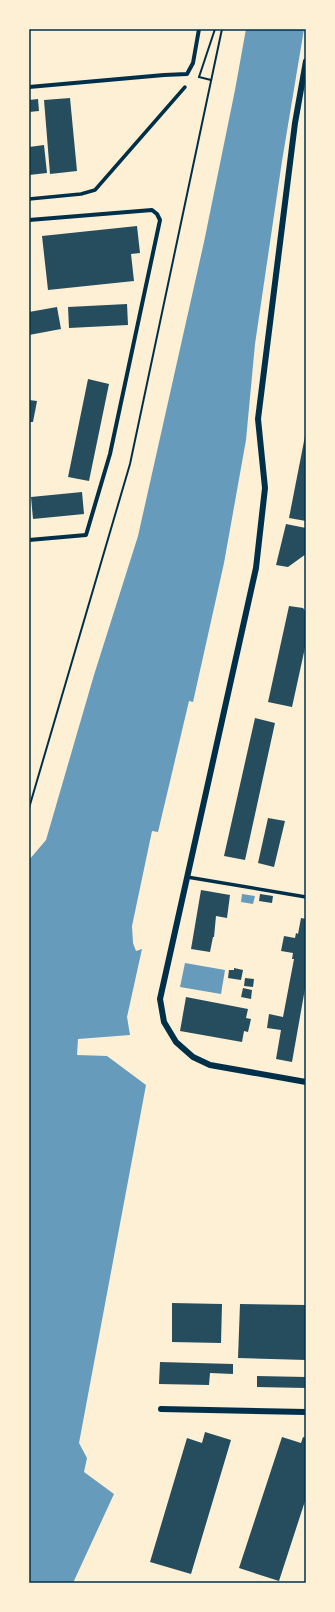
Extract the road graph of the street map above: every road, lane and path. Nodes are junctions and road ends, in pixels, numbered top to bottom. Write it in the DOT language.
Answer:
graph roads {
  1 [pos="199,29"];
  2 [pos="215,29"];
  3 [pos="222,29"];
  4 [pos="306,60"];
  5 [pos="211,80"];
  6 [pos="29,87"];
  7 [pos="185,87"];
  8 [pos="29,199"];
  9 [pos="29,220"];
  10 [pos="29,540"];
  11 [pos="29,808"];
  12 [pos="186,877"];
  13 [pos="306,897"];
  14 [pos="306,1082"];
  15 [pos="161,1409"];
  16 [pos="306,1412"];
  1 -- 6 [label="street"];
  2 -- 5 [label="path"];
  3 -- 5 [label="path"];
  4 -- 12 [label="street"];
  5 -- 11 [label="path"];
  7 -- 8 [label="street"];
  9 -- 10 [label="street"];
  12 -- 13 [label="street"];
  12 -- 14 [label="street"];
  15 -- 16 [label="street"];
}
